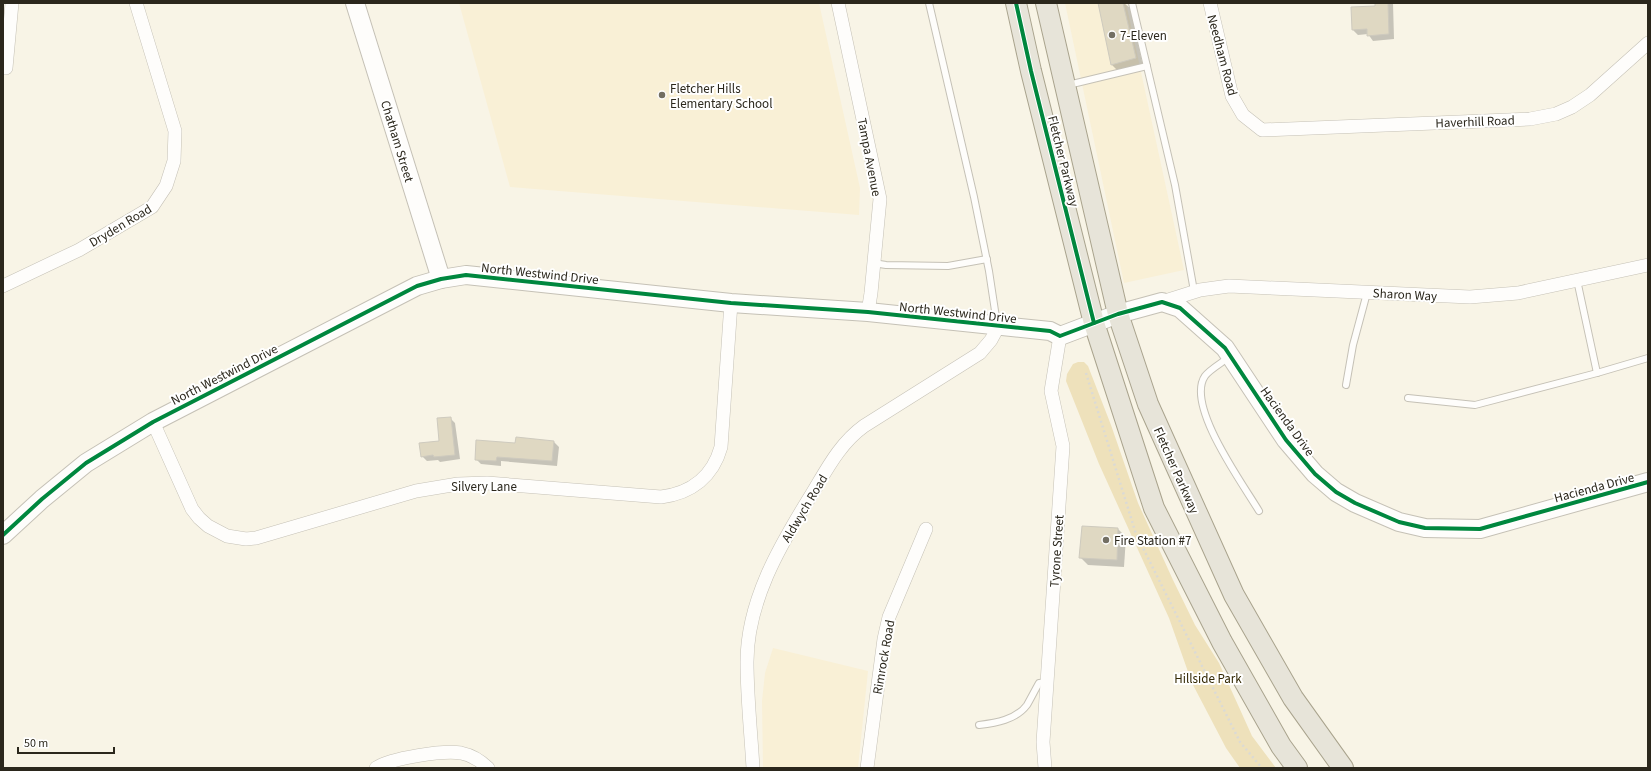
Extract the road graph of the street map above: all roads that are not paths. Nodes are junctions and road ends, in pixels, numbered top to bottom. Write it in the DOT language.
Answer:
graph roads {
  1 [pos="12,3"];
  2 [pos="136,3"];
  3 [pos="355,3"];
  4 [pos="838,3"];
  5 [pos="928,3"];
  6 [pos="1016,3"];
  7 [pos="1038,3"];
  8 [pos="1046,3"];
  9 [pos="1132,3"];
  10 [pos="1210,3"];
  11 [pos="1051,26"];
  12 [pos="1648,43"];
  13 [pos="1147,66"];
  14 [pos="3,68"];
  15 [pos="1065,86"];
  16 [pos="1277,130"];
  17 [pos="987,259"];
  18 [pos="873,263"];
  19 [pos="1648,265"];
  20 [pos="441,279"];
  21 [pos="1577,280"];
  22 [pos="3,286"];
  23 [pos="1194,291"];
  24 [pos="1367,293"];
  25 [pos="1162,302"];
  26 [pos="732,303"];
  27 [pos="868,312"];
  28 [pos="1118,314"];
  29 [pos="1094,323"];
  30 [pos="998,327"];
  31 [pos="1060,336"];
  32 [pos="1230,356"];
  33 [pos="1648,358"];
  34 [pos="1597,373"];
  35 [pos="1346,385"];
  36 [pos="1408,398"];
  37 [pos="153,422"];
  38 [pos="1648,482"];
  39 [pos="1259,511"];
  40 [pos="926,529"];
  41 [pos="3,535"];
  42 [pos="1048,682"];
  43 [pos="979,725"];
  44 [pos="376,768"];
  45 [pos="488,768"];
  46 [pos="753,768"];
  47 [pos="867,768"];
  48 [pos="1045,768"];
  49 [pos="1297,768"];
  50 [pos="1343,768"];
  1 -- 14 [label="street"];
  2 -- 22 [label="street, Dryden Road"];
  3 -- 20 [label="street, Chatham Street"];
  4 -- 18 [label="street, Tampa Avenue"];
  5 -- 17 [label="lane"];
  6 -- 29 [label="main road, Fletcher Parkway"];
  7 -- 11 [label="main road"];
  8 -- 11 [label="main road, Fletcher Parkway"];
  9 -- 13 [label="lane"];
  10 -- 16 [label="street, Needham Road"];
  11 -- 15 [label="main road, Fletcher Parkway"];
  12 -- 16 [label="street, Haverhill Road"];
  13 -- 15 [label="lane"];
  13 -- 23 [label="lane"];
  15 -- 28 [label="main road, Fletcher Parkway"];
  17 -- 18 [label="lane"];
  17 -- 30 [label="lane"];
  18 -- 27 [label="street, Tampa Avenue"];
  19 -- 21 [label="street, Sharon Way"];
  20 -- 26 [label="street, North Westwind Drive"];
  20 -- 37 [label="street, North Westwind Drive"];
  21 -- 24 [label="street, Sharon Way"];
  21 -- 34 [label="lane"];
  23 -- 24 [label="street, Sharon Way"];
  23 -- 25 [label="street, Sharon Way"];
  24 -- 35 [label="lane"];
  25 -- 28 [label="street"];
  25 -- 32 [label="street, Hacienda Drive"];
  26 -- 27 [label="street, North Westwind Drive"];
  26 -- 37 [label="street, Silvery Lane"];
  27 -- 30 [label="street, North Westwind Drive"];
  28 -- 29 [label="street"];
  28 -- 50 [label="main road, Fletcher Parkway"];
  29 -- 31 [label="street"];
  29 -- 49 [label="main road, Fletcher Parkway"];
  30 -- 31 [label="street, North Westwind Drive"];
  30 -- 46 [label="street, Aldwych Road"];
  31 -- 42 [label="street, Tyrone Street"];
  32 -- 38 [label="street, Hacienda Drive"];
  32 -- 39 [label="lane"];
  33 -- 34 [label="lane"];
  34 -- 36 [label="lane"];
  37 -- 41 [label="street, North Westwind Drive"];
  40 -- 47 [label="street, Rimrock Road"];
  42 -- 43 [label="lane"];
  42 -- 48 [label="street, Tyrone Street"];
  44 -- 45 [label="street"];
}
